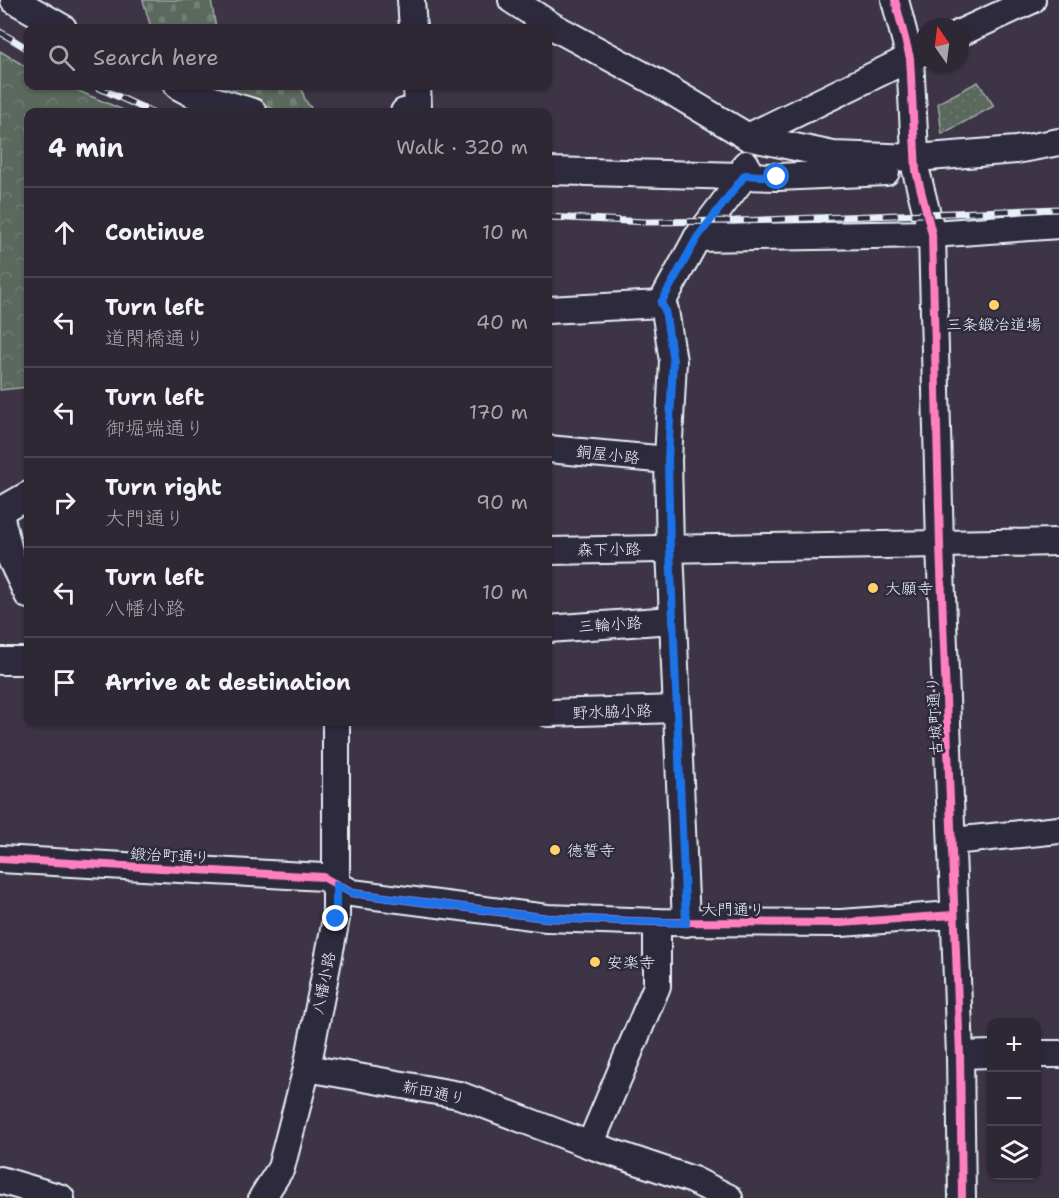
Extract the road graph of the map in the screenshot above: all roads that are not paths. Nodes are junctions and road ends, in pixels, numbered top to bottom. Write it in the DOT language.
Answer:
graph roads {
  1 [pos="14,0"];
  2 [pos="411,0"];
  3 [pos="512,0"];
  4 [pos="895,0"];
  5 [pos="1032,0"];
  6 [pos="56,24"];
  7 [pos="413,24"];
  8 [pos="549,24"];
  9 [pos="552,26"];
  10 [pos="969,29"];
  11 [pos="915,50"];
  12 [pos="915,56"];
  13 [pos="917,72"];
  14 [pos="186,90"];
  15 [pos="417,90"];
  16 [pos="240,108"];
  17 [pos="418,108"];
  18 [pos="748,137"];
  19 [pos="1059,142"];
  20 [pos="916,164"];
  21 [pos="552,171"];
  22 [pos="745,175"];
  23 [pos="1059,225"];
  24 [pos="932,234"];
  25 [pos="697,238"];
  26 [pos="661,303"];
  27 [pos="552,310"];
  28 [pos="552,449"];
  29 [pos="668,460"];
  30 [pos="24,497"];
  31 [pos="0,512"];
  32 [pos="1059,542"];
  33 [pos="940,544"];
  34 [pos="670,548"];
  35 [pos="552,551"];
  36 [pos="24,587"];
  37 [pos="672,620"];
  38 [pos="552,629"];
  39 [pos="0,662"];
  40 [pos="24,662"];
  41 [pos="676,710"];
  42 [pos="552,713"];
  43 [pos="336,726"];
  44 [pos="1059,830"];
  45 [pos="953,841"];
  46 [pos="0,859"];
  47 [pos="336,885"];
  48 [pos="953,915"];
  49 [pos="657,922"];
  50 [pos="686,923"];
  51 [pos="987,1054"];
  52 [pos="1041,1054"];
  53 [pos="1059,1054"];
  54 [pos="960,1055"];
  55 [pos="307,1068"];
  56 [pos="590,1145"];
  57 [pos="0,1180"];
  58 [pos="61,1198"];
  59 [pos="262,1198"];
  60 [pos="729,1198"];
  61 [pos="963,1198"];
  1 -- 6 [label="street"];
  2 -- 7 [label="street"];
  3 -- 8 [label="street"];
  4 -- 11 [label="street, 古城町通り"];
  5 -- 10 [label="street"];
  9 -- 18 [label="street"];
  12 -- 18 [label="street"];
  13 -- 20 [label="street, 古城町通り"];
  14 -- 16 [label="street"];
  15 -- 17 [label="street"];
  18 -- 20 [label="street"];
  18 -- 22 [label="street"];
  19 -- 20 [label="street"];
  20 -- 22 [label="street"];
  20 -- 24 [label="street, 古城町通り"];
  21 -- 22 [label="street"];
  22 -- 25 [label="street"];
  23 -- 24 [label="street"];
  24 -- 25 [label="street"];
  24 -- 33 [label="street, 古城町通り"];
  25 -- 26 [label="street"];
  26 -- 27 [label="street"];
  26 -- 29 [label="street"];
  28 -- 29 [label="street, 銅屋小路"];
  29 -- 34 [label="street"];
  30 -- 31 [label="street"];
  31 -- 36 [label="street"];
  32 -- 33 [label="street, 森下小路"];
  33 -- 34 [label="street, 森下小路"];
  33 -- 45 [label="street, 古城町通り"];
  34 -- 35 [label="street, 森下小路"];
  34 -- 37 [label="street"];
  37 -- 38 [label="street, 三輪小路"];
  37 -- 41 [label="street"];
  39 -- 40 [label="street"];
  41 -- 42 [label="street, 野水脇小路"];
  41 -- 50 [label="street"];
  43 -- 47 [label="street, 八幡小路"];
  44 -- 45 [label="street"];
  45 -- 48 [label="street, 古城町通り"];
  46 -- 47 [label="street, 鍛治町通り"];
  47 -- 49 [label="street, 大門通り"];
  47 -- 55 [label="street, 八幡小路"];
  48 -- 50 [label="street, 大門通り"];
  48 -- 54 [label="street, 古城町通り"];
  49 -- 50 [label="street, 大門通り"];
  49 -- 56 [label="street"];
  51 -- 54 [label="street"];
  52 -- 53 [label="street"];
  54 -- 61 [label="street, 古城町通り"];
  55 -- 56 [label="street, 新田通り"];
  55 -- 59 [label="street, 八幡小路"];
  56 -- 60 [label="street, 新田通り"];
  57 -- 58 [label="street"];
}
